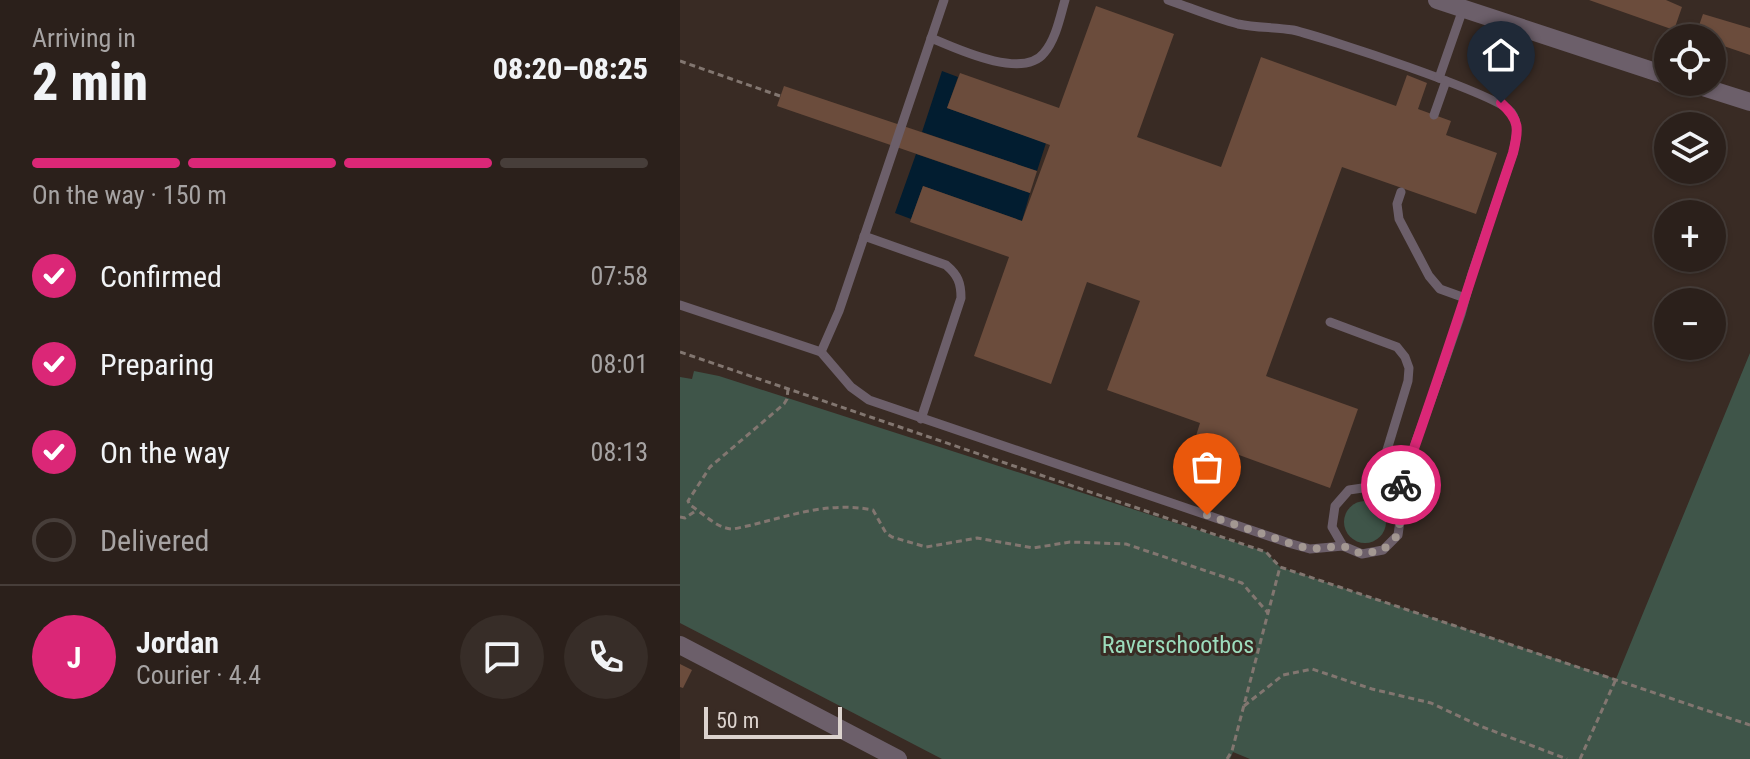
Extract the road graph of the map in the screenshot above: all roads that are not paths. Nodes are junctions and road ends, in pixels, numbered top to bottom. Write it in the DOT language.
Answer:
graph roads {
  1 [pos="944,0"];
  2 [pos="1065,0"];
  3 [pos="1168,0"];
  4 [pos="1438,0"];
  5 [pos="1463,9"];
  6 [pos="931,38"];
  7 [pos="1654,71"];
  8 [pos="1442,79"];
  9 [pos="1726,94"];
  10 [pos="1750,102"];
  11 [pos="1434,115"];
  12 [pos="1401,192"];
  13 [pos="864,236"];
  14 [pos="1465,298"];
  15 [pos="680,305"];
  16 [pos="1330,322"];
  17 [pos="821,352"];
  18 [pos="921,419"];
  19 [pos="1376,486"];
  20 [pos="1395,500"];
  21 [pos="1343,546"];
  22 [pos="680,645"];
  23 [pos="898,759"];
  1 -- 6 [label="lane"];
  2 -- 6 [label="lane"];
  3 -- 8 [label="lane"];
  4 -- 5 [label="street"];
  5 -- 7 [label="street"];
  5 -- 8 [label="lane"];
  6 -- 13 [label="lane"];
  8 -- 11 [label="lane"];
  8 -- 14 [label="lane"];
  9 -- 10 [label="street"];
  12 -- 14 [label="lane"];
  13 -- 17 [label="lane"];
  13 -- 18 [label="lane"];
  14 -- 20 [label="lane"];
  15 -- 17 [label="lane"];
  16 -- 19 [label="lane"];
  17 -- 18 [label="lane"];
  18 -- 21 [label="lane"];
  19 -- 20 [label="lane"];
  19 -- 21 [label="lane"];
  20 -- 21 [label="lane"];
  22 -- 23 [label="street"];
}
